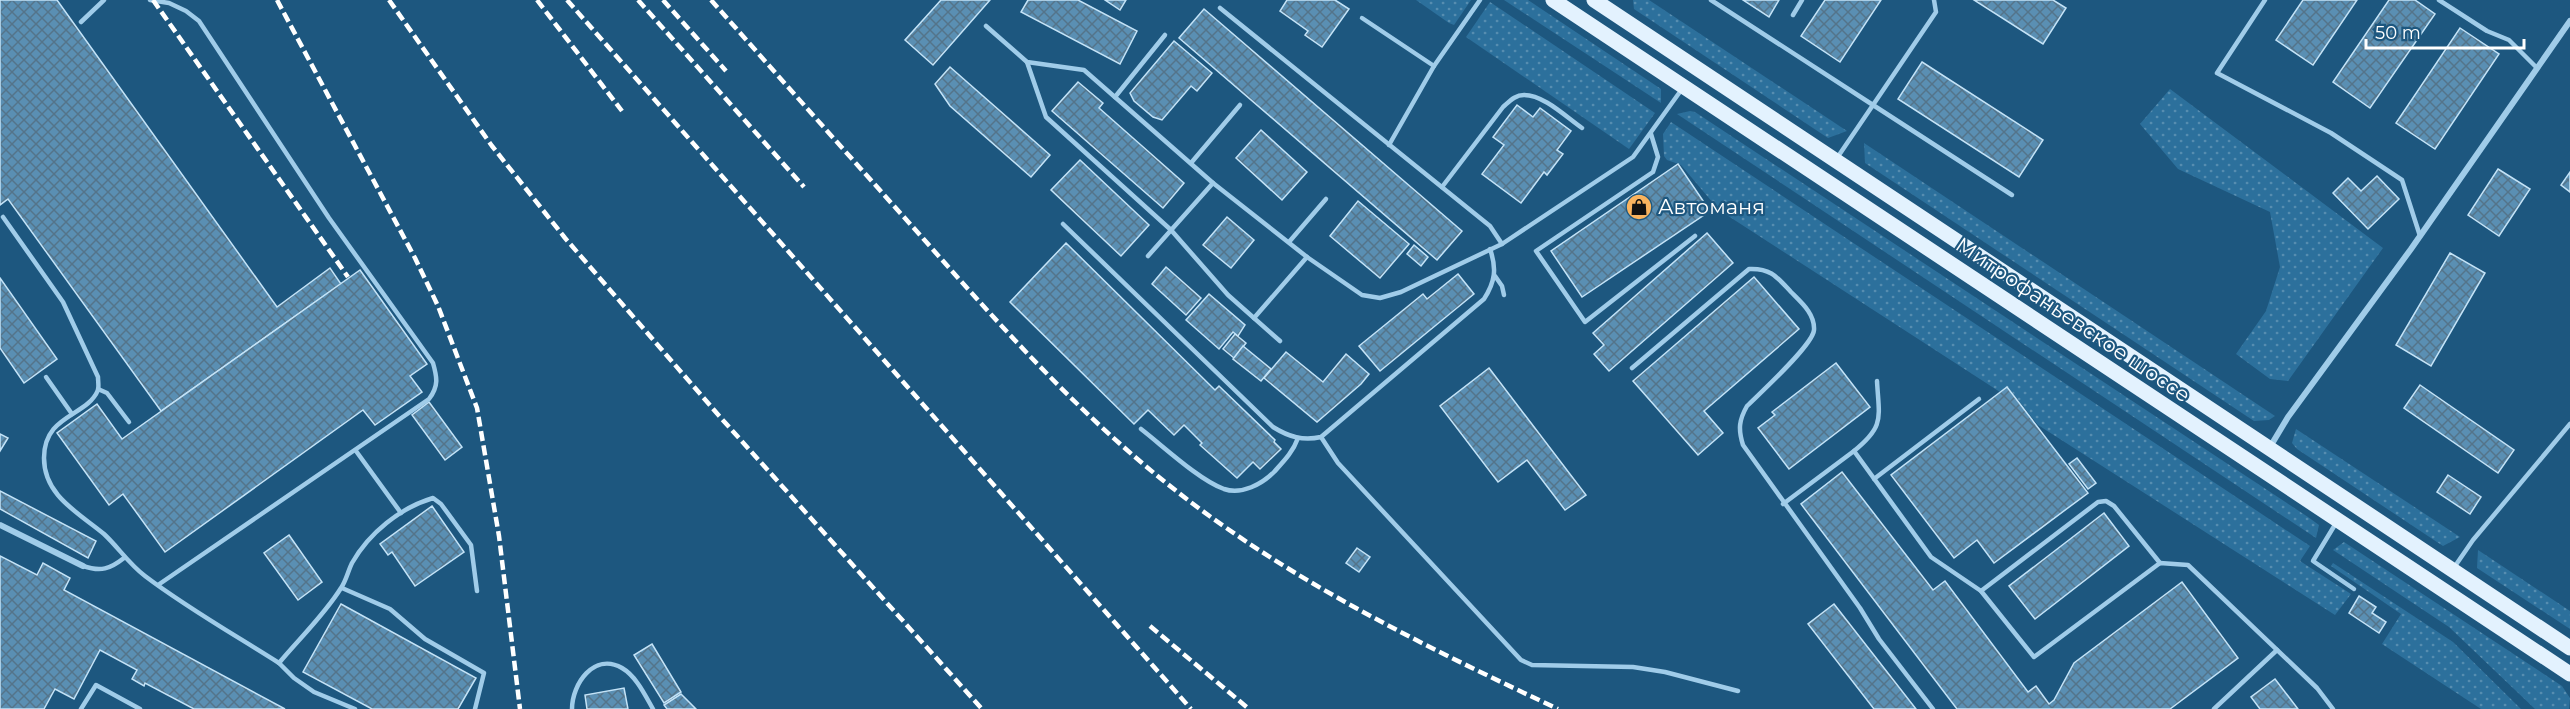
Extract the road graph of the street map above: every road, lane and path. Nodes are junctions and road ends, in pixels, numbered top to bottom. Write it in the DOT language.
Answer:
graph roads {
  1 [pos="104,0"];
  2 [pos="150,0"];
  3 [pos="1480,0"];
  4 [pos="1553,0"];
  5 [pos="1594,0"];
  6 [pos="1711,0"];
  7 [pos="1802,0"];
  8 [pos="1934,0"];
  9 [pos="2265,0"];
  10 [pos="2439,0"];
  11 [pos="1612,5"];
  12 [pos="1220,8"];
  13 [pos="1793,15"];
  14 [pos="1362,18"];
  15 [pos="2570,21"];
  16 [pos="81,22"];
  17 [pos="986,26"];
  18 [pos="1165,35"];
  19 [pos="1027,62"];
  20 [pos="1434,66"];
  21 [pos="2537,68"];
  22 [pos="1684,86"];
  23 [pos="1115,97"];
  24 [pos="1240,105"];
  25 [pos="1873,105"];
  26 [pos="1582,128"];
  27 [pos="1651,134"];
  28 [pos="1389,145"];
  29 [pos="1836,160"];
  30 [pos="1191,163"];
  31 [pos="1213,183"];
  32 [pos="1442,188"];
  33 [pos="2012,195"];
  34 [pos="1326,199"];
  35 [pos="3,217"];
  36 [pos="1063,224"];
  37 [pos="1171,230"];
  38 [pos="1695,236"];
  39 [pos="2420,236"];
  40 [pos="1289,242"];
  41 [pos="1502,244"];
  42 [pos="1490,249"];
  43 [pos="1148,256"];
  44 [pos="1307,256"];
  45 [pos="1495,276"];
  46 [pos="1504,295"];
  47 [pos="1254,318"];
  48 [pos="1280,341"];
  49 [pos="1632,368"];
  50 [pos="46,377"];
  51 [pos="1876,381"];
  52 [pos="99,390"];
  53 [pos="1979,399"];
  54 [pos="72,414"];
  55 [pos="129,422"];
  56 [pos="2570,424"];
  57 [pos="1141,429"];
  58 [pos="1321,437"];
  59 [pos="1298,438"];
  60 [pos="2270,449"];
  61 [pos="356,451"];
  62 [pos="1854,452"];
  63 [pos="2258,467"];
  64 [pos="1874,479"];
  65 [pos="1784,504"];
  66 [pos="401,513"];
  67 [pos="2338,521"];
  68 [pos="0,525"];
  69 [pos="124,558"];
  70 [pos="2160,563"];
  71 [pos="83,566"];
  72 [pos="2453,570"];
  73 [pos="158,585"];
  74 [pos="342,588"];
  75 [pos="2354,589"];
  76 [pos="477,591"];
  77 [pos="1980,591"];
  78 [pos="2570,648"];
  79 [pos="2277,650"];
  80 [pos="279,663"];
  81 [pos="2570,674"];
  82 [pos="1738,691"];
  83 [pos="81,709"];
  84 [pos="140,709"];
  85 [pos="355,709"];
  86 [pos="475,709"];
  87 [pos="572,709"];
  88 [pos="653,709"];
  89 [pos="1933,709"];
  90 [pos="2214,709"];
  91 [pos="2333,709"];
  1 -- 16 [label="lane"];
  2 -- 61 [label="lane"];
  3 -- 20 [label="lane"];
  4 -- 22 [label="main road, Митрофаньевское шоссе"];
  5 -- 11 [label="main road, Митрофаньевское шоссе"];
  6 -- 25 [label="lane"];
  7 -- 13 [label="lane"];
  8 -- 25 [label="lane"];
  9 -- 39 [label="lane"];
  10 -- 21 [label="lane"];
  11 -- 29 [label="main road, Митрофаньевское шоссе"];
  12 -- 28 [label="lane"];
  14 -- 20 [label="lane"];
  15 -- 21 [label="street"];
  17 -- 19 [label="lane"];
  18 -- 23 [label="lane"];
  19 -- 23 [label="lane"];
  19 -- 37 [label="lane"];
  20 -- 28 [label="lane"];
  21 -- 39 [label="street"];
  22 -- 27 [label="lane"];
  22 -- 63 [label="main road, Митрофаньевское шоссе"];
  23 -- 30 [label="lane"];
  24 -- 30 [label="lane"];
  25 -- 29 [label="lane"];
  25 -- 33 [label="lane"];
  26 -- 32 [label="lane"];
  27 -- 38 [label="lane"];
  27 -- 41 [label="lane"];
  28 -- 32 [label="lane"];
  29 -- 60 [label="main road, Митрофаньевское шоссе"];
  30 -- 31 [label="lane"];
  31 -- 37 [label="lane"];
  31 -- 40 [label="lane"];
  32 -- 41 [label="lane"];
  34 -- 40 [label="lane"];
  35 -- 52 [label="lane"];
  36 -- 59 [label="lane"];
  37 -- 43 [label="lane"];
  37 -- 47 [label="lane"];
  39 -- 60 [label="street"];
  40 -- 44 [label="lane"];
  41 -- 42 [label="lane"];
  42 -- 44 [label="lane"];
  42 -- 45 [label="lane"];
  44 -- 47 [label="lane"];
  45 -- 46 [label="lane"];
  45 -- 58 [label="lane"];
  47 -- 48 [label="lane"];
  49 -- 65 [label="lane"];
  50 -- 54 [label="lane"];
  51 -- 62 [label="lane"];
  52 -- 54 [label="lane"];
  52 -- 55 [label="lane"];
  53 -- 64 [label="lane"];
  54 -- 69 [label="lane"];
  56 -- 72 [label="lane"];
  57 -- 59 [label="lane"];
  58 -- 59 [label="lane"];
  58 -- 82 [label="lane"];
  60 -- 63 [label="lane"];
  60 -- 72 [label="main road, Митрофаньевское шоссе"];
  61 -- 66 [label="lane"];
  61 -- 73 [label="lane"];
  62 -- 64 [label="lane"];
  62 -- 65 [label="lane"];
  63 -- 67 [label="main road, Митрофаньевское шоссе"];
  64 -- 77 [label="lane"];
  65 -- 89 [label="lane"];
  66 -- 74 [label="lane"];
  66 -- 76 [label="lane"];
  67 -- 75 [label="lane"];
  67 -- 81 [label="main road, Митрофаньевское шоссе"];
  68 -- 71 [label="street"];
  69 -- 71 [label="lane"];
  69 -- 73 [label="lane"];
  70 -- 77 [label="lane"];
  70 -- 77 [label="lane"];
  70 -- 79 [label="lane"];
  72 -- 78 [label="main road, Митрофаньевское шоссе"];
  73 -- 80 [label="lane"];
  74 -- 80 [label="lane"];
  74 -- 86 [label="lane"];
  79 -- 90 [label="lane"];
  79 -- 91 [label="lane"];
  80 -- 85 [label="lane"];
  83 -- 84 [label="lane"];
  87 -- 88 [label="lane"];
}
